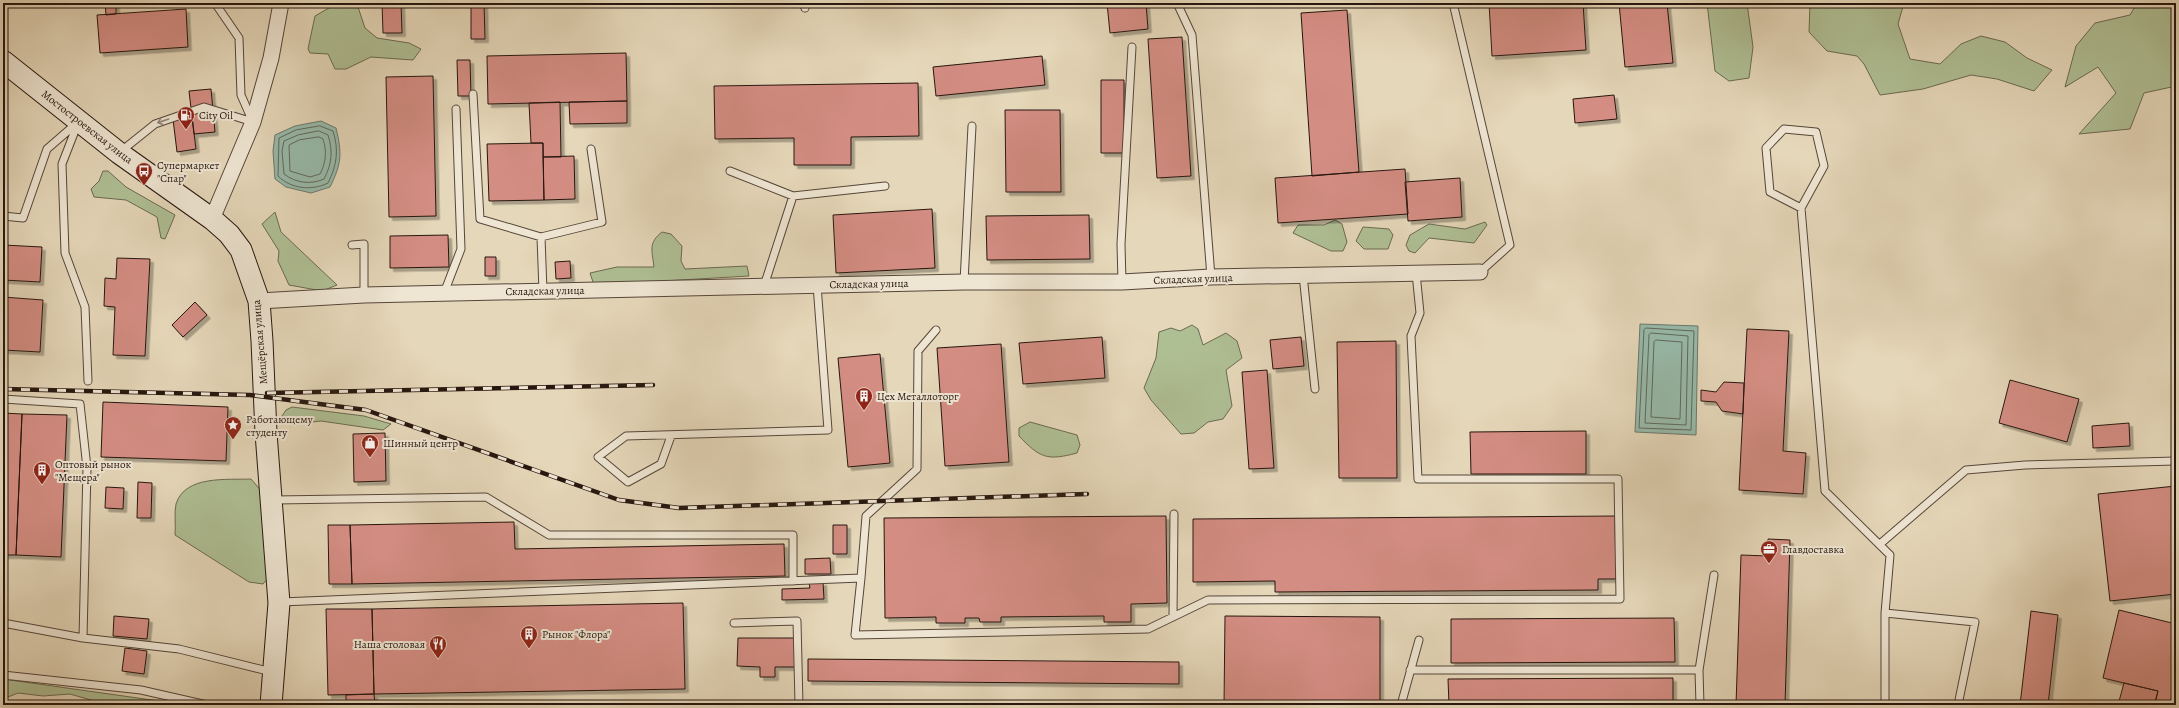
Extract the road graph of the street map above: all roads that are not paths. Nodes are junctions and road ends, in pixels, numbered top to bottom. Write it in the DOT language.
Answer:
graph roads {
  1 [pos="215,3"];
  2 [pos="281,3"];
  3 [pos="1177,3"];
  4 [pos="1453,3"];
  5 [pos="1132,48"];
  6 [pos="3,61"];
  7 [pos="473,94"];
  8 [pos="456,109"];
  9 [pos="78,121"];
  10 [pos="253,122"];
  11 [pos="972,126"];
  12 [pos="591,149"];
  13 [pos="119,153"];
  14 [pos="730,171"];
  15 [pos="885,186"];
  16 [pos="793,196"];
  17 [pos="1801,208"];
  18 [pos="3,216"];
  19 [pos="212,219"];
  20 [pos="541,237"];
  21 [pos="352,245"];
  22 [pos="1480,272"];
  23 [pos="1416,273"];
  24 [pos="1303,275"];
  25 [pos="1211,277"];
  26 [pos="964,282"];
  27 [pos="1122,282"];
  28 [pos="817,285"];
  29 [pos="764,286"];
  30 [pos="543,291"];
  31 [pos="444,293"];
  32 [pos="364,295"];
  33 [pos="259,301"];
  34 [pos="936,330"];
  35 [pos="88,381"];
  36 [pos="1315,389"];
  37 [pos="3,399"];
  38 [pos="671,436"];
  39 [pos="2176,461"];
  40 [pos="272,500"];
  41 [pos="1174,514"];
  42 [pos="1880,544"];
  43 [pos="1714,575"];
  44 [pos="861,578"];
  45 [pos="793,581"];
  46 [pos="279,603"];
  47 [pos="1885,613"];
  48 [pos="1172,617"];
  49 [pos="3,623"];
  50 [pos="734,623"];
  51 [pos="83,638"];
  52 [pos="1419,640"];
  53 [pos="1410,670"];
  54 [pos="1699,670"];
  55 [pos="274,673"];
  56 [pos="3,675"];
  57 [pos="207,705"];
  58 [pos="270,705"];
  59 [pos="799,705"];
  60 [pos="1401,705"];
  61 [pos="1700,705"];
  62 [pos="1885,705"];
  63 [pos="1958,705"];
  1 -- 10 [label="lane"];
  2 -- 10 [label="street"];
  3 -- 25 [label="lane"];
  4 -- 22 [label="lane"];
  5 -- 27 [label="lane"];
  6 -- 9 [label="main road, Мостостроевская улица"];
  7 -- 20 [label="lane"];
  8 -- 31 [label="lane"];
  9 -- 13 [label="main road, Мостостроевская улица"];
  9 -- 18 [label="lane"];
  9 -- 35 [label="lane"];
  10 -- 13 [label="lane, one-way"];
  10 -- 19 [label="street"];
  11 -- 26 [label="lane"];
  12 -- 20 [label="lane"];
  13 -- 19 [label="main road, Мостостроевская улица"];
  14 -- 16 [label="lane"];
  15 -- 16 [label="lane"];
  16 -- 29 [label="lane"];
  17 -- 17 [label="lane"];
  17 -- 42 [label="lane"];
  19 -- 33 [label="main road, Мещёрская улица"];
  20 -- 30 [label="lane"];
  21 -- 32 [label="lane"];
  22 -- 23 [label="street, Складская улица"];
  23 -- 24 [label="street, Складская улица"];
  23 -- 48 [label="lane"];
  24 -- 25 [label="street, Складская улица"];
  24 -- 36 [label="lane"];
  25 -- 27 [label="street, Складская улица"];
  26 -- 27 [label="street, Складская улица"];
  26 -- 28 [label="street, Складская улица"];
  28 -- 29 [label="street, Складская улица"];
  28 -- 38 [label="lane"];
  29 -- 30 [label="street, Складская улица"];
  30 -- 31 [label="street, Складская улица"];
  31 -- 32 [label="street, Складская улица"];
  32 -- 33 [label="street, Складская улица"];
  33 -- 40 [label="main road, Мещёрская улица"];
  34 -- 44 [label="lane"];
  37 -- 51 [label="lane"];
  38 -- 38 [label="lane"];
  39 -- 42 [label="lane"];
  40 -- 45 [label="lane"];
  40 -- 46 [label="main road, Мещёрская улица"];
  41 -- 48 [label="lane"];
  42 -- 47 [label="lane"];
  43 -- 54 [label="lane"];
  44 -- 45 [label="lane"];
  44 -- 48 [label="lane"];
  45 -- 46 [label="lane"];
  46 -- 55 [label="main road, Мещёрская улица"];
  47 -- 62 [label="lane"];
  47 -- 63 [label="lane"];
  49 -- 51 [label="lane"];
  50 -- 59 [label="lane"];
  51 -- 55 [label="lane"];
  52 -- 53 [label="lane"];
  53 -- 54 [label="lane"];
  53 -- 60 [label="lane"];
  54 -- 61 [label="lane"];
  55 -- 58 [label="main road, Мещёрская улица"];
  56 -- 57 [label="lane"];
}
